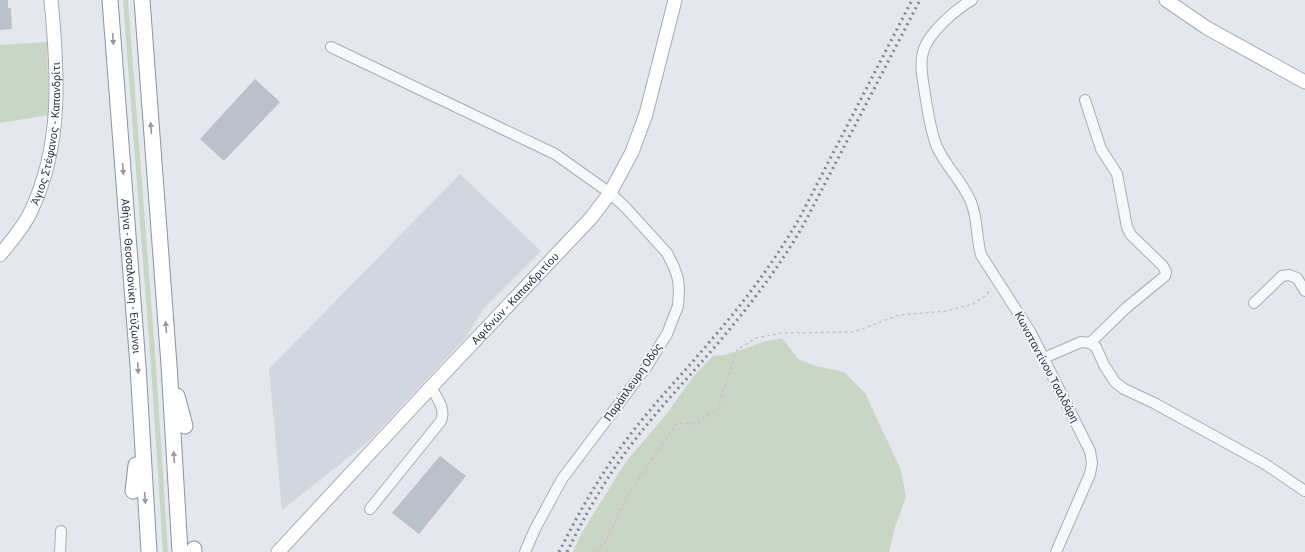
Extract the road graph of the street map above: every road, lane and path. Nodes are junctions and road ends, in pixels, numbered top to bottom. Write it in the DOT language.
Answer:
graph roads {
  1 [pos="51,0"];
  2 [pos="110,0"];
  3 [pos="142,0"];
  4 [pos="675,0"];
  5 [pos="972,0"];
  6 [pos="1166,0"];
  7 [pos="331,47"];
  8 [pos="1305,82"];
  9 [pos="1085,100"];
  10 [pos="610,193"];
  11 [pos="0,255"];
  12 [pos="995,278"];
  13 [pos="1305,291"];
  14 [pos="1254,303"];
  15 [pos="1090,343"];
  16 [pos="1044,358"];
  17 [pos="169,365"];
  18 [pos="431,387"];
  19 [pos="185,426"];
  20 [pos="141,430"];
  21 [pos="1305,491"];
  22 [pos="133,492"];
  23 [pos="370,509"];
  24 [pos="61,531"];
  25 [pos="189,551"];
  26 [pos="60,552"];
  27 [pos="149,552"];
  28 [pos="278,552"];
  29 [pos="525,552"];
  30 [pos="596,552"];
  31 [pos="1056,552"];
  1 -- 11 [label="main road, Άγιος Στέφανος - Καπανδρίτι"];
  2 -- 20 [label="highway, Αθήνα - Θεσσαλονίκη - Εύζωνοι, one-way"];
  17 -- 3 [label="highway, one-way"];
  4 -- 10 [label="main road, Αφιδνών - Καπανδριτίου"];
  5 -- 12 [label="street, Κωνσταντίνου Τσαλδάρη"];
  6 -- 8 [label="main road"];
  7 -- 10 [label="street, Παράπλευρη Οδός"];
  9 -- 15 [label="street"];
  10 -- 18 [label="main road, Αφιδνών - Καπανδριτίου"];
  10 -- 29 [label="street, Παράπλευρη Οδός"];
  12 -- 16 [label="street, Κωνσταντίνου Τσαλδάρη"];
  12 -- 30 [label="path"];
  13 -- 14 [label="street"];
  15 -- 16 [label="street"];
  15 -- 21 [label="street"];
  16 -- 31 [label="street, Κωνσταντίνου Τσαλδάρη"];
  17 -- 19 [label="highway"];
  25 -- 17 [label="highway, one-way"];
  18 -- 23 [label="street"];
  18 -- 28 [label="main road, Αφιδνών - Καπανδριτίου"];
  20 -- 22 [label="highway"];
  20 -- 27 [label="highway, Αθήνα - Θεσσαλονίκη - Εύζωνοι, one-way"];
  24 -- 26 [label="street"];
}
